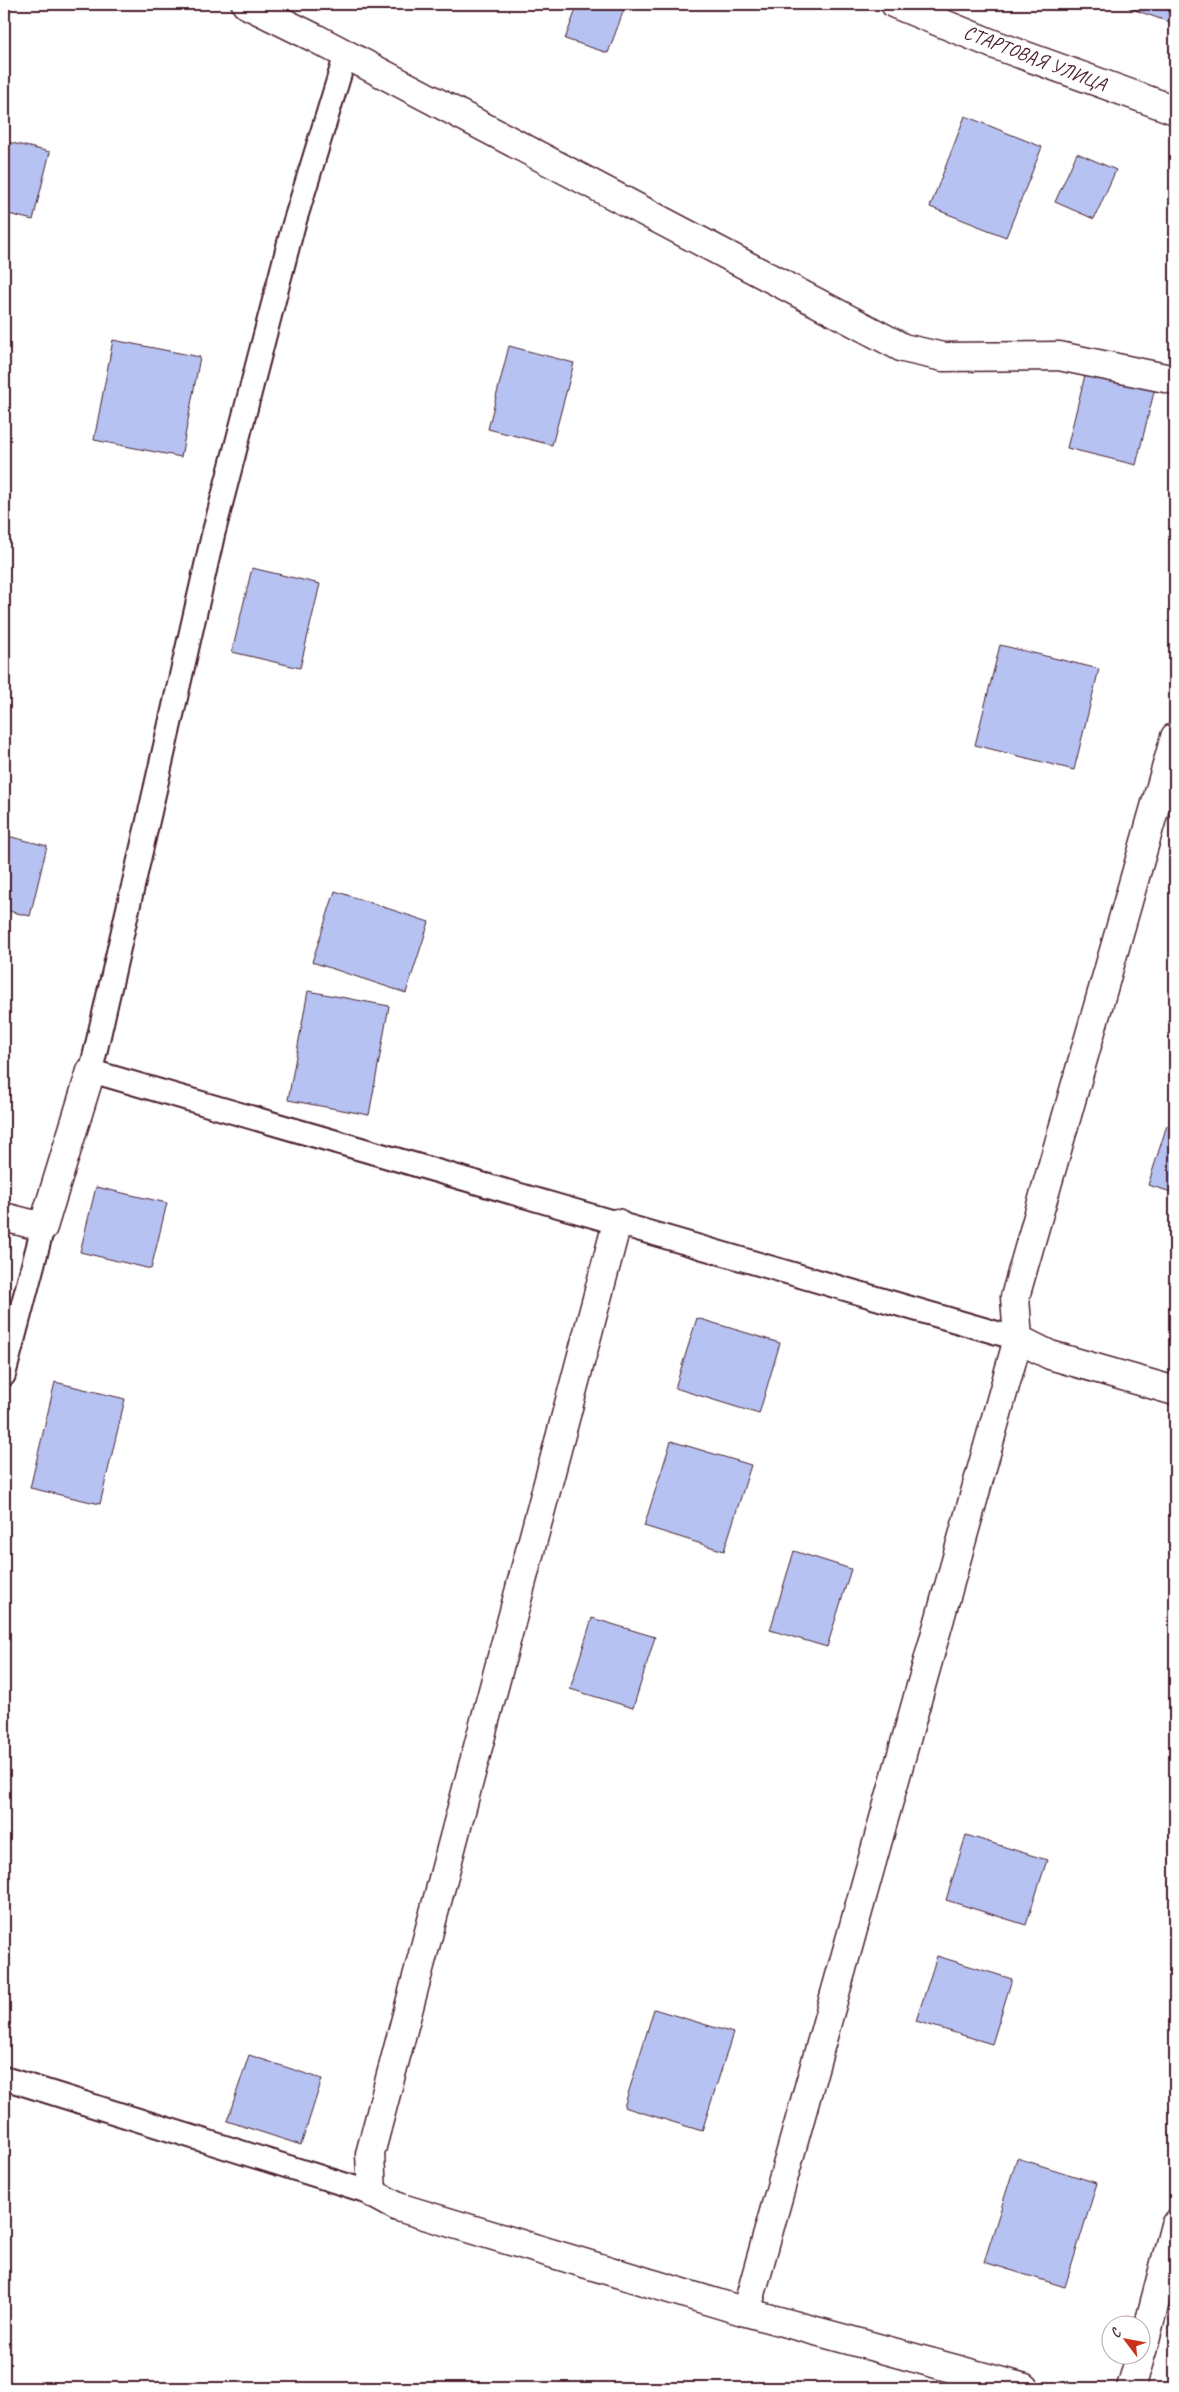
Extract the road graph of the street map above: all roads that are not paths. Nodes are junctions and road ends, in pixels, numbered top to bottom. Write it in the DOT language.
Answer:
graph roads {
  1 [pos="246,4"];
  2 [pos="896,4"];
  3 [pos="346,54"];
  4 [pos="1175,110"];
  5 [pos="1175,380"];
  6 [pos="1175,737"];
  7 [pos="91,1071"];
  8 [pos="4,1217"];
  9 [pos="617,1223"];
  10 [pos="42,1227"];
  11 [pos="1018,1339"];
  12 [pos="4,1375"];
  13 [pos="1175,1391"];
  14 [pos="4,2078"];
  15 [pos="372,2193"];
  16 [pos="1175,2225"];
  17 [pos="746,2312"];
  18 [pos="1152,2314"];
  19 [pos="1138,2364"];
  20 [pos="1025,2388"];
  21 [pos="1132,2388"];
  1 -- 3 [label="street"];
  2 -- 4 [label="street, СТАРТОВАЯ УЛИЦА"];
  3 -- 5 [label="street"];
  3 -- 7 [label="lane"];
  6 -- 11 [label="street"];
  7 -- 9 [label="lane"];
  7 -- 10 [label="street"];
  8 -- 10 [label="street"];
  9 -- 11 [label="lane"];
  9 -- 15 [label="street"];
  10 -- 12 [label="lane"];
  11 -- 13 [label="street"];
  11 -- 17 [label="street"];
  14 -- 15 [label="lane"];
  15 -- 17 [label="street"];
  16 -- 18 [label="street"];
  17 -- 20 [label="street"];
  19 -- 21 [label="street"];
}
